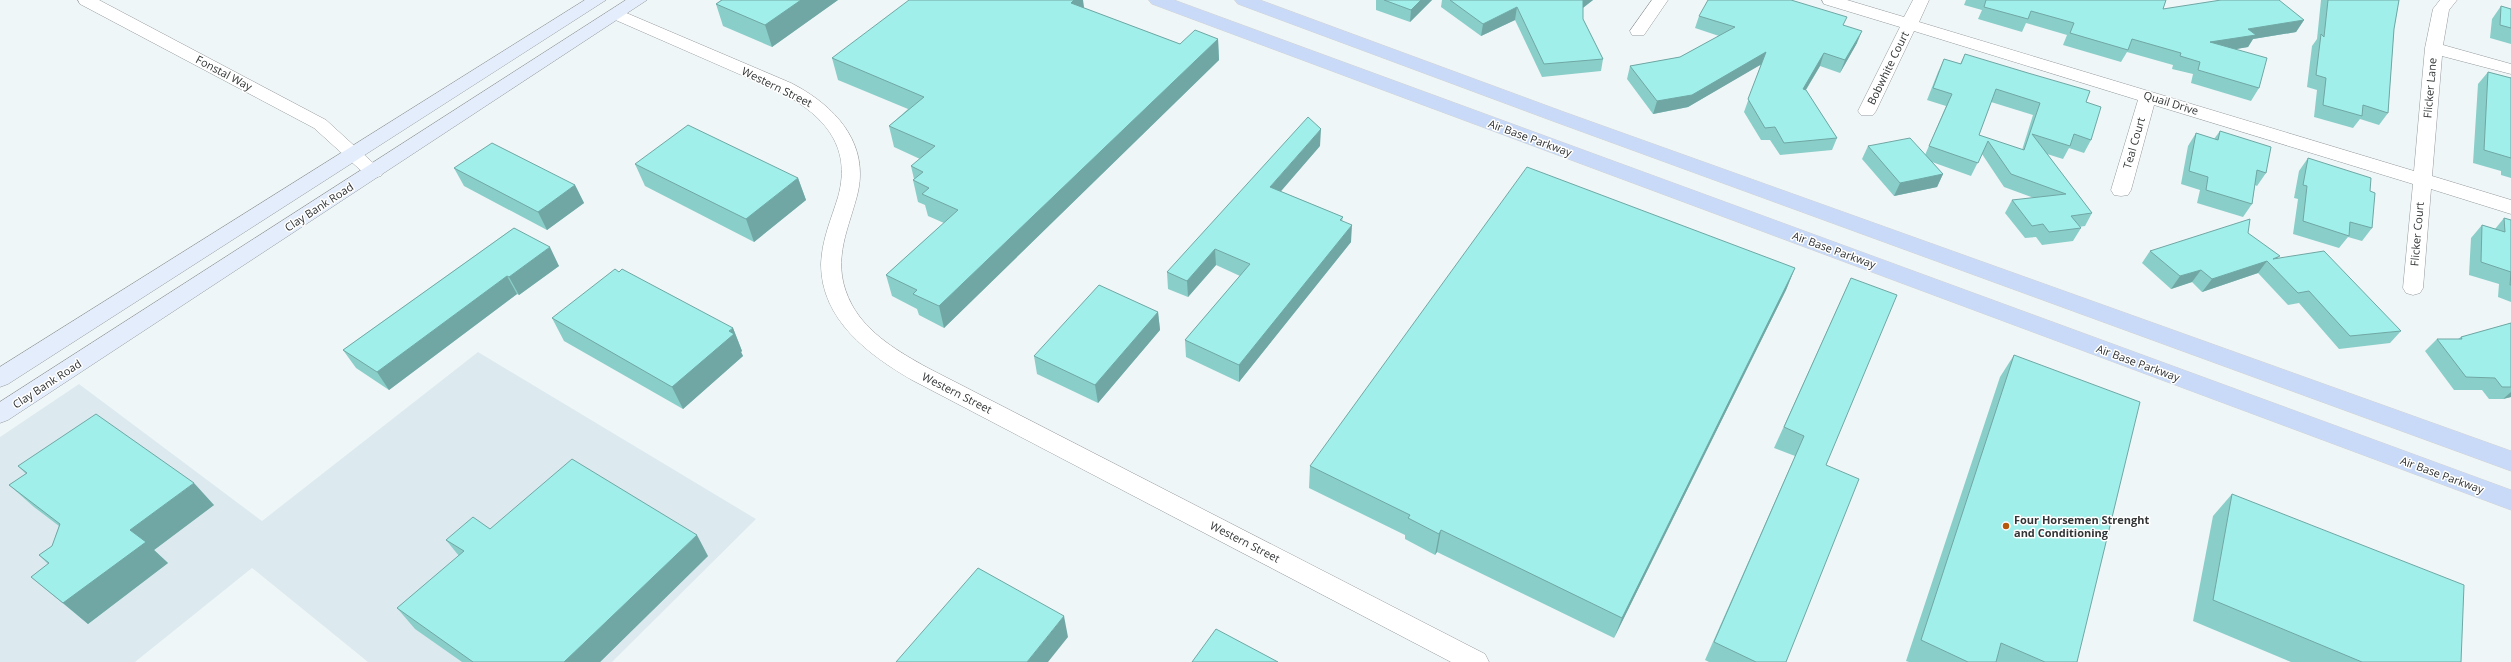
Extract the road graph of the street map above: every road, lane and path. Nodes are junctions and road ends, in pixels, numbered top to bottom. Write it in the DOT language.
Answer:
graph roads {
  1 [pos="86,0"];
  2 [pos="597,0"];
  3 [pos="638,0"];
  4 [pos="1158,0"];
  5 [pos="1244,0"];
  6 [pos="1660,0"];
  7 [pos="1830,0"];
  8 [pos="1921,0"];
  9 [pos="2449,0"];
  10 [pos="616,14"];
  11 [pos="1909,24"];
  12 [pos="1638,31"];
  13 [pos="2434,48"];
  14 [pos="2511,69"];
  15 [pos="2148,96"];
  16 [pos="1867,111"];
  17 [pos="355,154"];
  18 [pos="374,172"];
  19 [pos="2422,180"];
  20 [pos="2120,190"];
  21 [pos="2511,208"];
  22 [pos="2413,288"];
  23 [pos="0,378"];
  24 [pos="0,414"];
  25 [pos="2511,461"];
  26 [pos="2511,500"];
  27 [pos="1476,662"];
  1 -- 17 [label="street, Fonstal Way"];
  2 -- 17 [label="street"];
  3 -- 10 [label="street, Clay Bank Road"];
  4 -- 26 [label="main road, Air Base Parkway"];
  5 -- 25 [label="main road"];
  6 -- 12 [label="street"];
  7 -- 11 [label="street, Quail Drive"];
  8 -- 11 [label="street, Bobwhite Court"];
  9 -- 13 [label="street, Flicker Lane"];
  10 -- 18 [label="street, Clay Bank Road"];
  10 -- 27 [label="street, Western Street"];
  11 -- 15 [label="street, Quail Drive"];
  11 -- 16 [label="street, Bobwhite Court"];
  13 -- 14 [label="street"];
  13 -- 19 [label="street, Flicker Lane"];
  15 -- 19 [label="street, Quail Drive"];
  15 -- 20 [label="street, Teal Court"];
  17 -- 18 [label="street, Fonstal Way"];
  17 -- 23 [label="street"];
  18 -- 24 [label="street, Clay Bank Road"];
  19 -- 21 [label="street, Quail Drive"];
  19 -- 22 [label="street, Flicker Court"];
}
